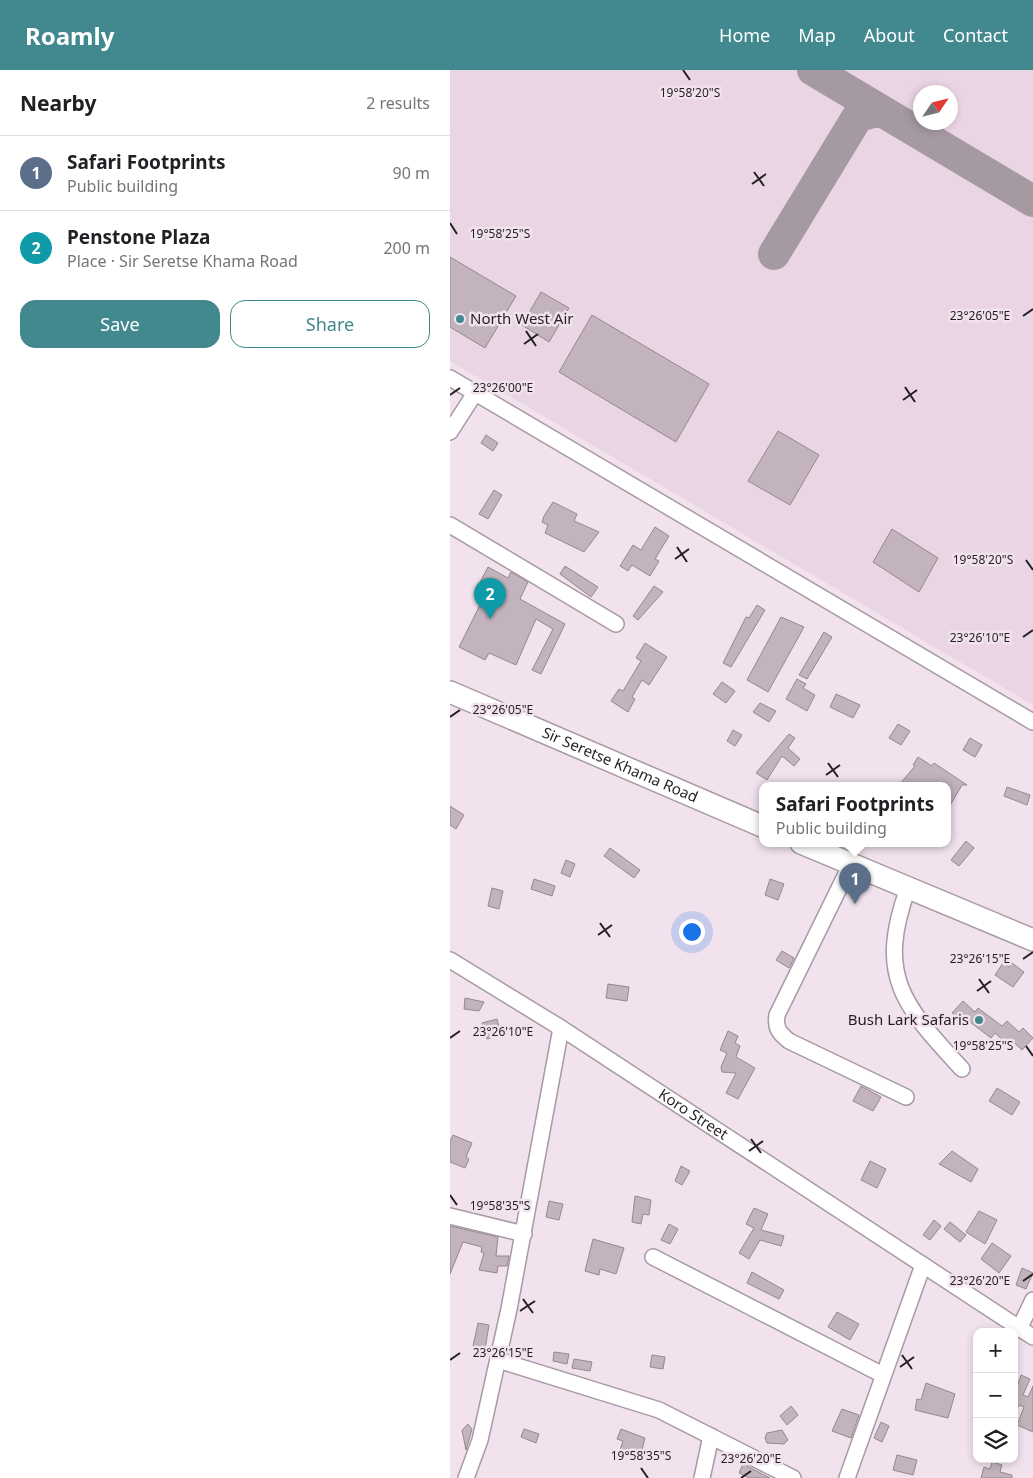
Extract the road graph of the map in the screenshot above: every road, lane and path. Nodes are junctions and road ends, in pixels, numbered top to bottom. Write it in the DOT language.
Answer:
graph roads {
  1 [pos="450,378"];
  2 [pos="475,393"];
  3 [pos="450,432"];
  4 [pos="450,525"];
  5 [pos="616,624"];
  6 [pos="450,692"];
  7 [pos="1033,722"];
  8 [pos="759,825"];
  9 [pos="811,847"];
  10 [pos="851,864"];
  11 [pos="908,888"];
  12 [pos="1033,940"];
  13 [pos="450,960"];
  14 [pos="561,1028"];
  15 [pos="962,1068"];
  16 [pos="906,1097"];
  17 [pos="450,1216"];
  18 [pos="524,1234"];
  19 [pos="653,1257"];
  20 [pos="923,1265"];
  21 [pos="1033,1300"];
  22 [pos="1019,1329"];
  23 [pos="1033,1337"];
  24 [pos="498,1360"];
  25 [pos="883,1375"];
  26 [pos="711,1436"];
  27 [pos="466,1478"];
  28 [pos="702,1478"];
  29 [pos="792,1478"];
  30 [pos="846,1478"];
  1 -- 2 [label="street"];
  2 -- 3 [label="street"];
  2 -- 7 [label="street"];
  4 -- 5 [label="street"];
  6 -- 8 [label="main road, Sir Seretse Khama Road"];
  9 -- 10 [label="main road"];
  10 -- 11 [label="main road"];
  10 -- 16 [label="street"];
  11 -- 12 [label="main road"];
  11 -- 15 [label="street"];
  13 -- 14 [label="street, Koro Street"];
  14 -- 18 [label="street"];
  14 -- 20 [label="street, Koro Street"];
  17 -- 18 [label="street"];
  18 -- 24 [label="street"];
  19 -- 25 [label="street"];
  20 -- 22 [label="street, Koro Street"];
  20 -- 25 [label="street"];
  21 -- 22 [label="street"];
  22 -- 23 [label="street, Koro Street"];
  24 -- 26 [label="street"];
  24 -- 27 [label="street"];
  25 -- 30 [label="street"];
  26 -- 28 [label="street"];
  26 -- 29 [label="street"];
}
